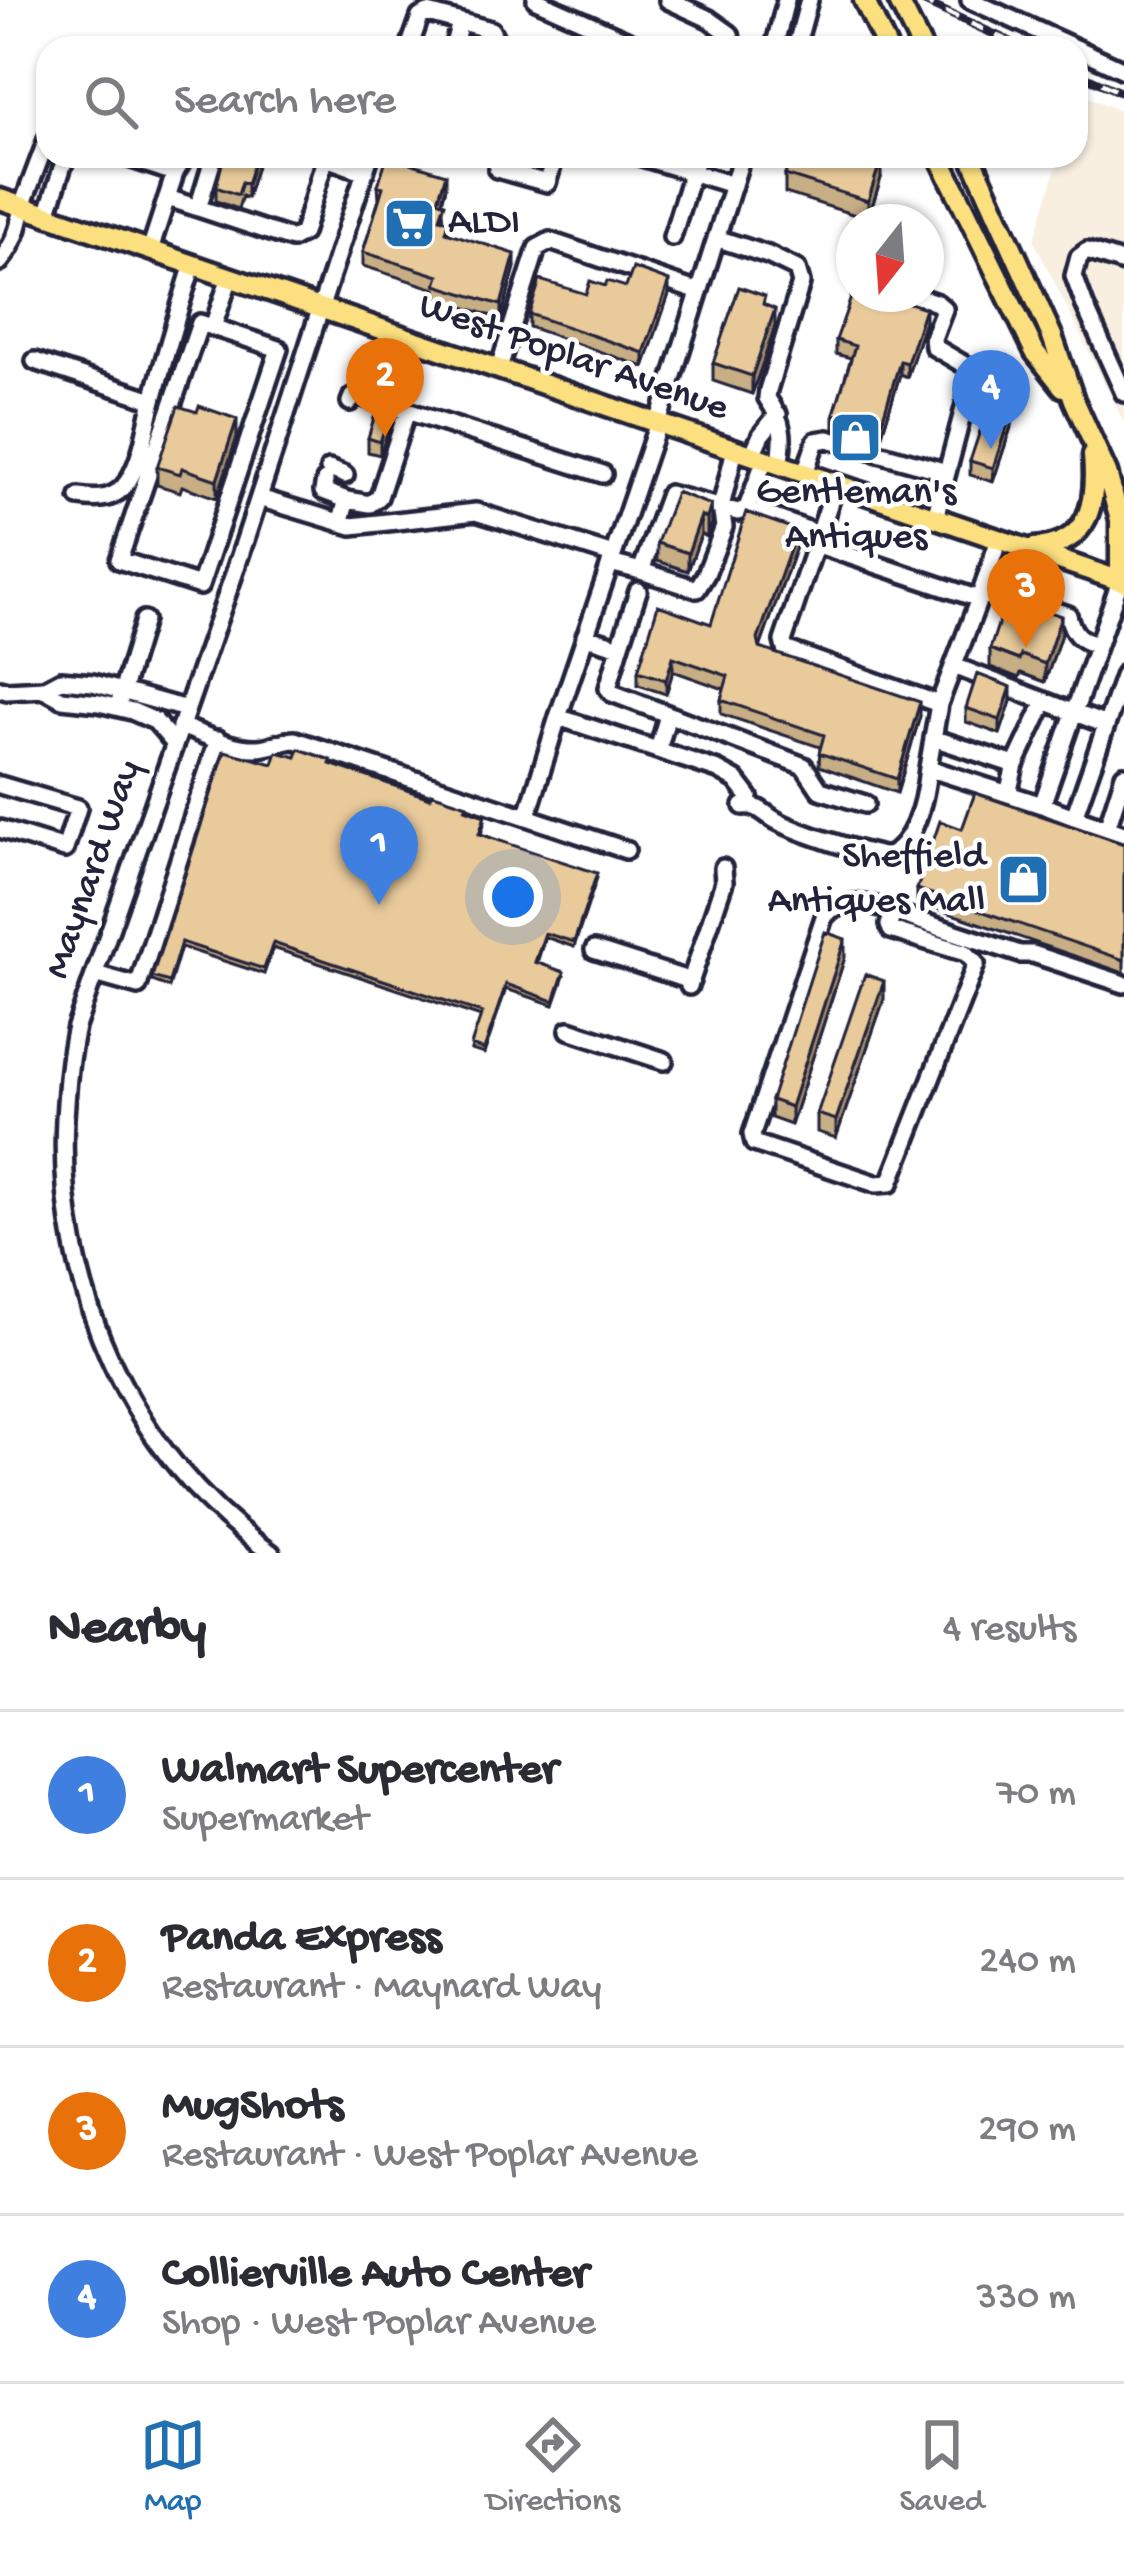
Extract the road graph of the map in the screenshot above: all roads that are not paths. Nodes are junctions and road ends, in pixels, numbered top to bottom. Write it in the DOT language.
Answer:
graph roads {
  1 [pos="536,0"];
  2 [pos="668,0"];
  3 [pos="786,0"];
  4 [pos="809,0"];
  5 [pos="864,0"];
  6 [pos="898,0"];
  7 [pos="970,0"];
  8 [pos="995,5"];
  9 [pos="460,22"];
  10 [pos="413,36"];
  11 [pos="456,36"];
  12 [pos="494,36"];
  13 [pos="617,36"];
  14 [pos="730,36"];
  15 [pos="777,36"];
  16 [pos="799,36"];
  17 [pos="881,36"];
  18 [pos="916,36"];
  19 [pos="1053,36"];
  20 [pos="1088,54"];
  21 [pos="1124,70"];
  22 [pos="36,168"];
  23 [pos="62,168"];
  24 [pos="160,168"];
  25 [pos="178,168"];
  26 [pos="210,168"];
  27 [pos="319,168"];
  28 [pos="367,168"];
  29 [pos="551,168"];
  30 [pos="693,168"];
  31 [pos="701,168"];
  32 [pos="738,168"];
  33 [pos="945,168"];
  34 [pos="976,168"];
  35 [pos="497,169"];
  36 [pos="175,173"];
  37 [pos="733,185"];
  38 [pos="168,198"];
  39 [pos="0,199"];
  40 [pos="22,207"];
  41 [pos="198,208"];
  42 [pos="47,215"];
  43 [pos="672,237"];
  44 [pos="716,238"];
  45 [pos="150,250"];
  46 [pos="0,262"];
  47 [pos="1124,263"];
  48 [pos="193,264"];
  49 [pos="230,277"];
  50 [pos="699,292"];
  51 [pos="320,307"];
  52 [pos="943,312"];
  53 [pos="213,327"];
  54 [pos="35,361"];
  55 [pos="499,368"];
  56 [pos="1122,386"];
  57 [pos="153,400"];
  58 [pos="1074,400"];
  59 [pos="350,403"];
  60 [pos="407,411"];
  61 [pos="778,414"];
  62 [pos="658,423"];
  63 [pos="758,457"];
  64 [pos="947,472"];
  65 [pos="805,473"];
  66 [pos="1114,473"];
  67 [pos="602,474"];
  68 [pos="333,475"];
  69 [pos="836,484"];
  70 [pos="79,497"];
  71 [pos="259,498"];
  72 [pos="346,500"];
  73 [pos="721,507"];
  74 [pos="747,508"];
  75 [pos="935,518"];
  76 [pos="340,523"];
  77 [pos="817,539"];
  78 [pos="999,539"];
  79 [pos="1027,549"];
  80 [pos="611,559"];
  81 [pos="640,572"];
  82 [pos="1122,581"];
  83 [pos="638,591"];
  84 [pos="980,599"];
  85 [pos="144,620"];
  86 [pos="585,636"];
  87 [pos="1097,646"];
  88 [pos="620,647"];
  89 [pos="954,666"];
  90 [pos="1124,674"];
  91 [pos="0,689"];
  92 [pos="44,689"];
  93 [pos="123,690"];
  94 [pos="1045,701"];
  95 [pos="939,704"];
  96 [pos="117,708"];
  97 [pos="186,709"];
  98 [pos="1076,712"];
  99 [pos="668,715"];
  100 [pos="558,717"];
  101 [pos="1106,725"];
  102 [pos="177,735"];
  103 [pos="934,738"];
  104 [pos="218,739"];
  105 [pos="658,750"];
  106 [pos="1015,765"];
  107 [pos="928,768"];
  108 [pos="1124,775"];
  109 [pos="0,785"];
  110 [pos="1008,794"];
  111 [pos="865,804"];
  112 [pos="1042,805"];
  113 [pos="527,817"];
  114 [pos="1074,818"];
  115 [pos="1107,828"];
  116 [pos="0,830"];
  117 [pos="1124,834"];
  118 [pos="626,850"];
  119 [pos="723,868"];
  120 [pos="894,911"];
  121 [pos="594,950"];
  122 [pos="95,974"];
  123 [pos="1124,984"];
  124 [pos="569,1030"];
  125 [pos="664,1060"];
  126 [pos="271,1553"];
  1 -- 13 [label="street"];
  2 -- 14 [label="street"];
  3 -- 15 [label="street"];
  4 -- 16 [label="street"];
  5 -- 17 [label="main road"];
  6 -- 18 [label="main road"];
  7 -- 8 [label="street"];
  8 -- 19 [label="street"];
  9 -- 10 [label="street"];
  9 -- 11 [label="street"];
  9 -- 12 [label="street"];
  20 -- 21 [label="street"];
  22 -- 40 [label="street"];
  23 -- 42 [label="street"];
  24 -- 36 [label="street"];
  25 -- 36 [label="street"];
  26 -- 41 [label="street"];
  27 -- 41 [label="street"];
  28 -- 51 [label="street, Maynard Way"];
  29 -- 35 [label="street"];
  30 -- 43 [label="street"];
  31 -- 37 [label="street"];
  32 -- 37 [label="street"];
  33 -- 58 [label="main road"];
  34 -- 58 [label="main road"];
  36 -- 38 [label="street"];
  37 -- 44 [label="street"];
  38 -- 41 [label="street"];
  38 -- 45 [label="street"];
  39 -- 40 [label="main road, West Poplar Avenue"];
  40 -- 42 [label="main road, West Poplar Avenue"];
  40 -- 46 [label="street"];
  42 -- 45 [label="main road, West Poplar Avenue"];
  44 -- 50 [label="street"];
  44 -- 61 [label="street"];
  45 -- 48 [label="main road, West Poplar Avenue"];
  47 -- 56 [label="street"];
  48 -- 49 [label="main road, West Poplar Avenue"];
  48 -- 57 [label="street"];
  49 -- 51 [label="main road, West Poplar Avenue"];
  49 -- 53 [label="street"];
  50 -- 55 [label="street"];
  50 -- 62 [label="street"];
  51 -- 55 [label="main road, West Poplar Avenue"];
  51 -- 71 [label="street, Maynard Way"];
  52 -- 64 [label="street"];
  53 -- 53 [label="street"];
  54 -- 57 [label="street"];
  55 -- 62 [label="main road, West Poplar Avenue"];
  57 -- 70 [label="street"];
  58 -- 66 [label="main road"];
  59 -- 60 [label="street"];
  60 -- 67 [label="street"];
  60 -- 72 [label="street"];
  61 -- 63 [label="street"];
  61 -- 63 [label="street"];
  62 -- 63 [label="main road, West Poplar Avenue"];
  62 -- 80 [label="street"];
  63 -- 65 [label="main road, West Poplar Avenue"];
  63 -- 73 [label="street"];
  63 -- 74 [label="street"];
  64 -- 65 [label="street"];
  64 -- 75 [label="street"];
  65 -- 69 [label="main road, West Poplar Avenue"];
  66 -- 79 [label="main road"];
  66 -- 82 [label="main road"];
  68 -- 72 [label="street"];
  69 -- 75 [label="main road, West Poplar Avenue"];
  69 -- 77 [label="street"];
  71 -- 76 [label="street"];
  71 -- 97 [label="street, Maynard Way"];
  72 -- 76 [label="street"];
  73 -- 74 [label="street"];
  73 -- 81 [label="street"];
  73 -- 81 [label="street"];
  74 -- 77 [label="street"];
  75 -- 78 [label="main road, West Poplar Avenue"];
  76 -- 80 [label="street"];
  77 -- 84 [label="street"];
  77 -- 95 [label="street"];
  78 -- 79 [label="main road, West Poplar Avenue"];
  78 -- 84 [label="street"];
  79 -- 82 [label="main road, West Poplar Avenue"];
  80 -- 81 [label="street"];
  80 -- 86 [label="street"];
  82 -- 87 [label="street"];
  83 -- 88 [label="street"];
  84 -- 87 [label="street"];
  84 -- 89 [label="street"];
  85 -- 93 [label="street"];
  86 -- 88 [label="street"];
  86 -- 100 [label="street"];
  87 -- 98 [label="street"];
  88 -- 99 [label="street"];
  89 -- 94 [label="street"];
  89 -- 95 [label="street"];
  90 -- 101 [label="street"];
  91 -- 92 [label="street"];
  92 -- 93 [label="street"];
  92 -- 96 [label="street"];
  93 -- 96 [label="street"];
  93 -- 97 [label="street"];
  94 -- 98 [label="street"];
  94 -- 106 [label="street"];
  95 -- 103 [label="street"];
  96 -- 102 [label="street"];
  97 -- 102 [label="street, Maynard Way"];
  98 -- 101 [label="street"];
  98 -- 112 [label="street"];
  99 -- 105 [label="street"];
  99 -- 111 [label="street"];
  100 -- 105 [label="street"];
  100 -- 113 [label="street"];
  101 -- 114 [label="street"];
  102 -- 104 [label="street"];
  102 -- 122 [label="street, Maynard Way"];
  103 -- 106 [label="street"];
  103 -- 107 [label="street"];
  104 -- 113 [label="street"];
  104 -- 122 [label="street"];
  105 -- 107 [label="street"];
  106 -- 110 [label="street"];
  107 -- 110 [label="street"];
  108 -- 115 [label="street"];
  109 -- 116 [label="street"];
  110 -- 112 [label="street"];
  112 -- 114 [label="street"];
  113 -- 118 [label="street"];
  114 -- 115 [label="street"];
  115 -- 117 [label="street"];
  119 -- 121 [label="street"];
  120 -- 120 [label="street"];
  120 -- 123 [label="street"];
  122 -- 126 [label="street, Maynard Way"];
  124 -- 125 [label="street"];
}
